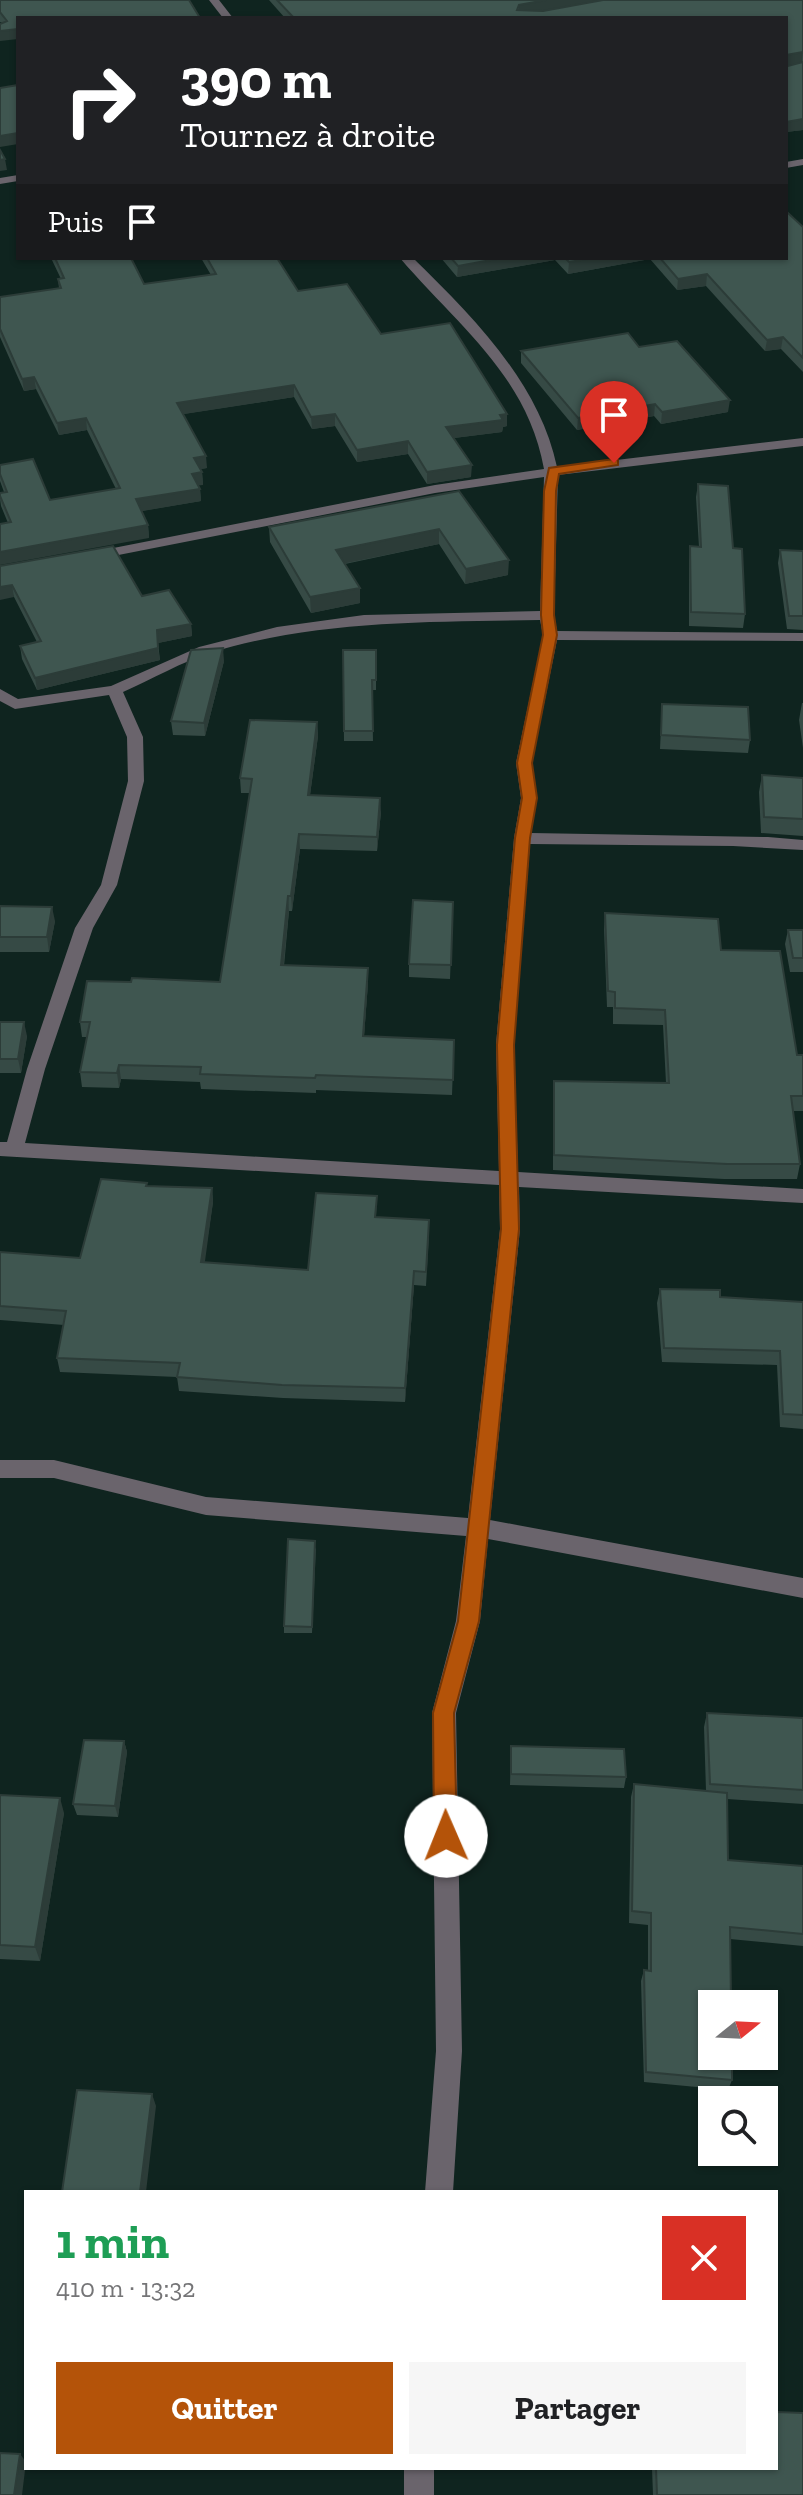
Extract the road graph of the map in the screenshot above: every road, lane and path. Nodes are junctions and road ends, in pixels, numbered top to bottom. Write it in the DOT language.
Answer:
graph roads {
  1 [pos="214,0"];
  2 [pos="226,16"];
  3 [pos="408,260"];
  4 [pos="803,442"];
  5 [pos="554,471"];
  6 [pos="74,560"];
  7 [pos="547,615"];
  8 [pos="550,635"];
  9 [pos="803,637"];
  10 [pos="114,690"];
  11 [pos="0,694"];
  12 [pos="522,838"];
  13 [pos="803,845"];
  14 [pos="7,1149"];
  15 [pos="510,1179"];
  16 [pos="803,1196"];
  17 [pos="0,1469"];
  18 [pos="479,1528"];
  19 [pos="803,1588"];
  20 [pos="439,2190"];
  21 [pos="419,2470"];
  22 [pos="419,2495"];
  1 -- 2 [label="street"];
  3 -- 5 [label="street"];
  4 -- 5 [label="street"];
  5 -- 6 [label="street"];
  5 -- 7 [label="street"];
  7 -- 8 [label="street"];
  7 -- 10 [label="street"];
  8 -- 9 [label="street"];
  8 -- 12 [label="street"];
  10 -- 11 [label="street"];
  10 -- 14 [label="street"];
  12 -- 13 [label="street"];
  12 -- 15 [label="street"];
  14 -- 15 [label="street"];
  15 -- 16 [label="street"];
  15 -- 18 [label="street"];
  17 -- 18 [label="street"];
  18 -- 19 [label="street"];
  18 -- 20 [label="street"];
  21 -- 22 [label="street"];
}
